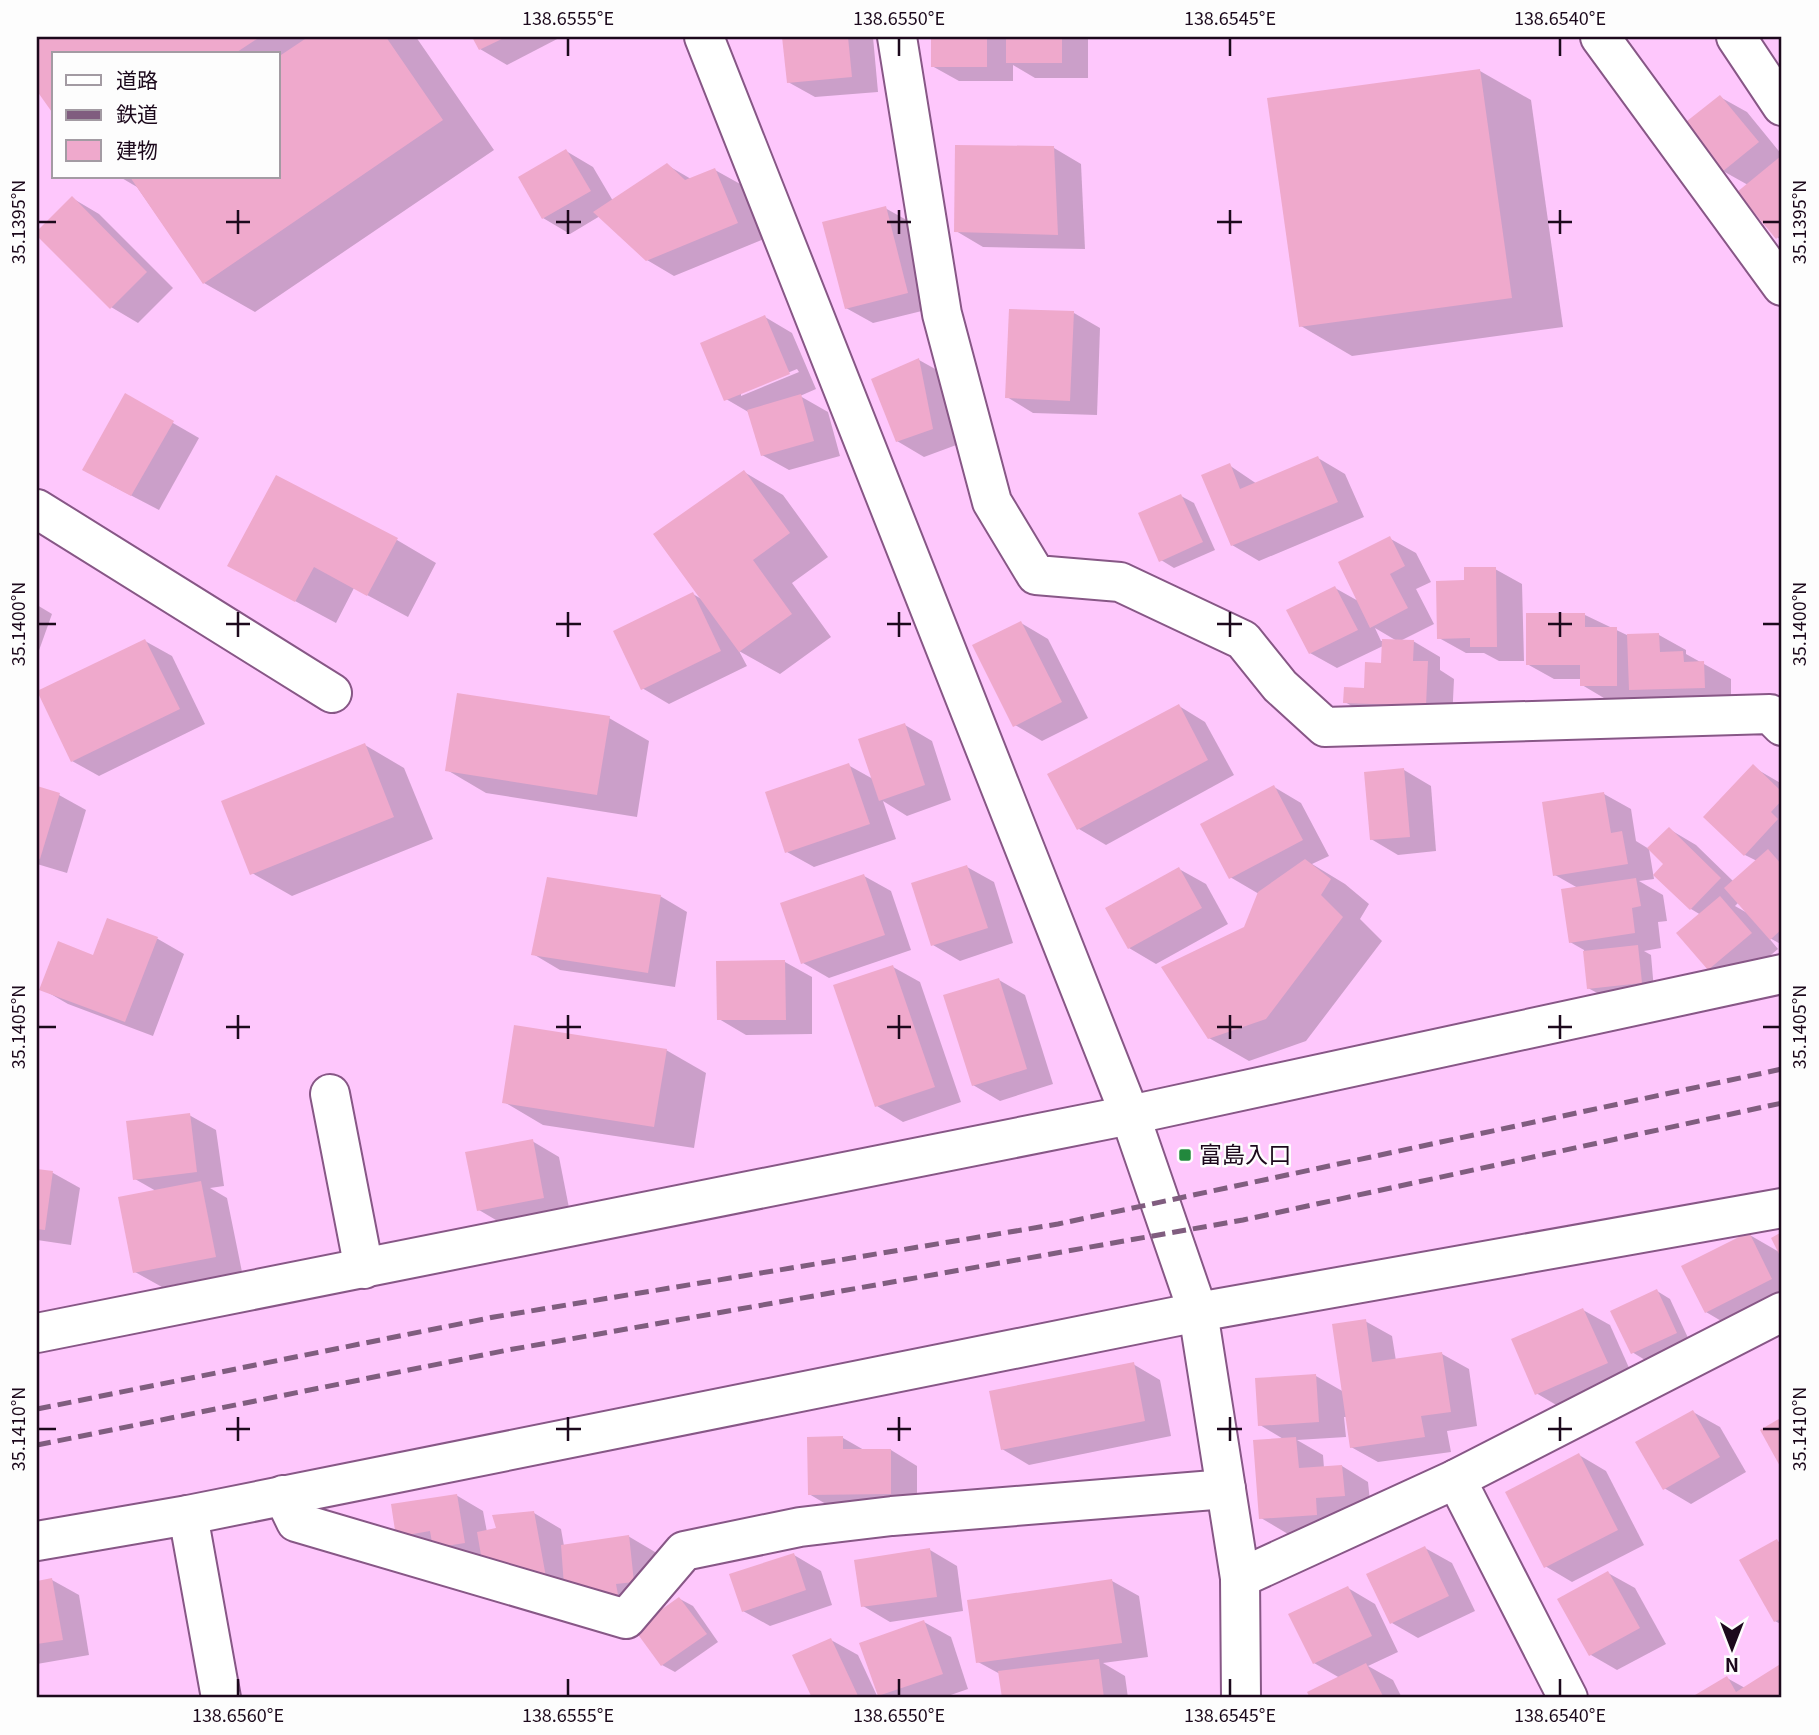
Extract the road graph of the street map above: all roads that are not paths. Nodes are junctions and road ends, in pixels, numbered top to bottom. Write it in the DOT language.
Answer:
graph roads {
  1 [pos="704,37"];
  2 [pos="897,37"];
  3 [pos="1600,37"];
  4 [pos="1735,37"];
  5 [pos="1782,106"];
  6 [pos="1782,286"];
  7 [pos="37,509"];
  8 [pos="332,693"];
  9 [pos="1782,726"];
  10 [pos="1782,974"];
  11 [pos="330,1094"];
  12 [pos="1130,1115"];
  13 [pos="1782,1208"];
  14 [pos="364,1269"];
  15 [pos="1198,1312"];
  16 [pos="1782,1312"];
  17 [pos="37,1333"];
  18 [pos="1456,1479"];
  19 [pos="1226,1489"];
  20 [pos="283,1495"];
  21 [pos="188,1514"];
  22 [pos="37,1541"];
  23 [pos="1240,1578"];
  24 [pos="221,1698"];
  25 [pos="1241,1698"];
  26 [pos="1568,1698"];
  1 -- 12 [label="street"];
  2 -- 9 [label="street"];
  3 -- 6 [label="street"];
  4 -- 5 [label="street"];
  7 -- 8 [label="street"];
  10 -- 12 [label="street"];
  11 -- 14 [label="street"];
  12 -- 14 [label="street"];
  12 -- 15 [label="street"];
  13 -- 15 [label="street"];
  14 -- 17 [label="street"];
  15 -- 19 [label="street"];
  15 -- 20 [label="street"];
  16 -- 18 [label="street"];
  18 -- 23 [label="street"];
  18 -- 26 [label="street"];
  19 -- 20 [label="street"];
  19 -- 23 [label="street"];
  20 -- 21 [label="street"];
  21 -- 22 [label="street"];
  21 -- 24 [label="street"];
  23 -- 25 [label="street"];
}
